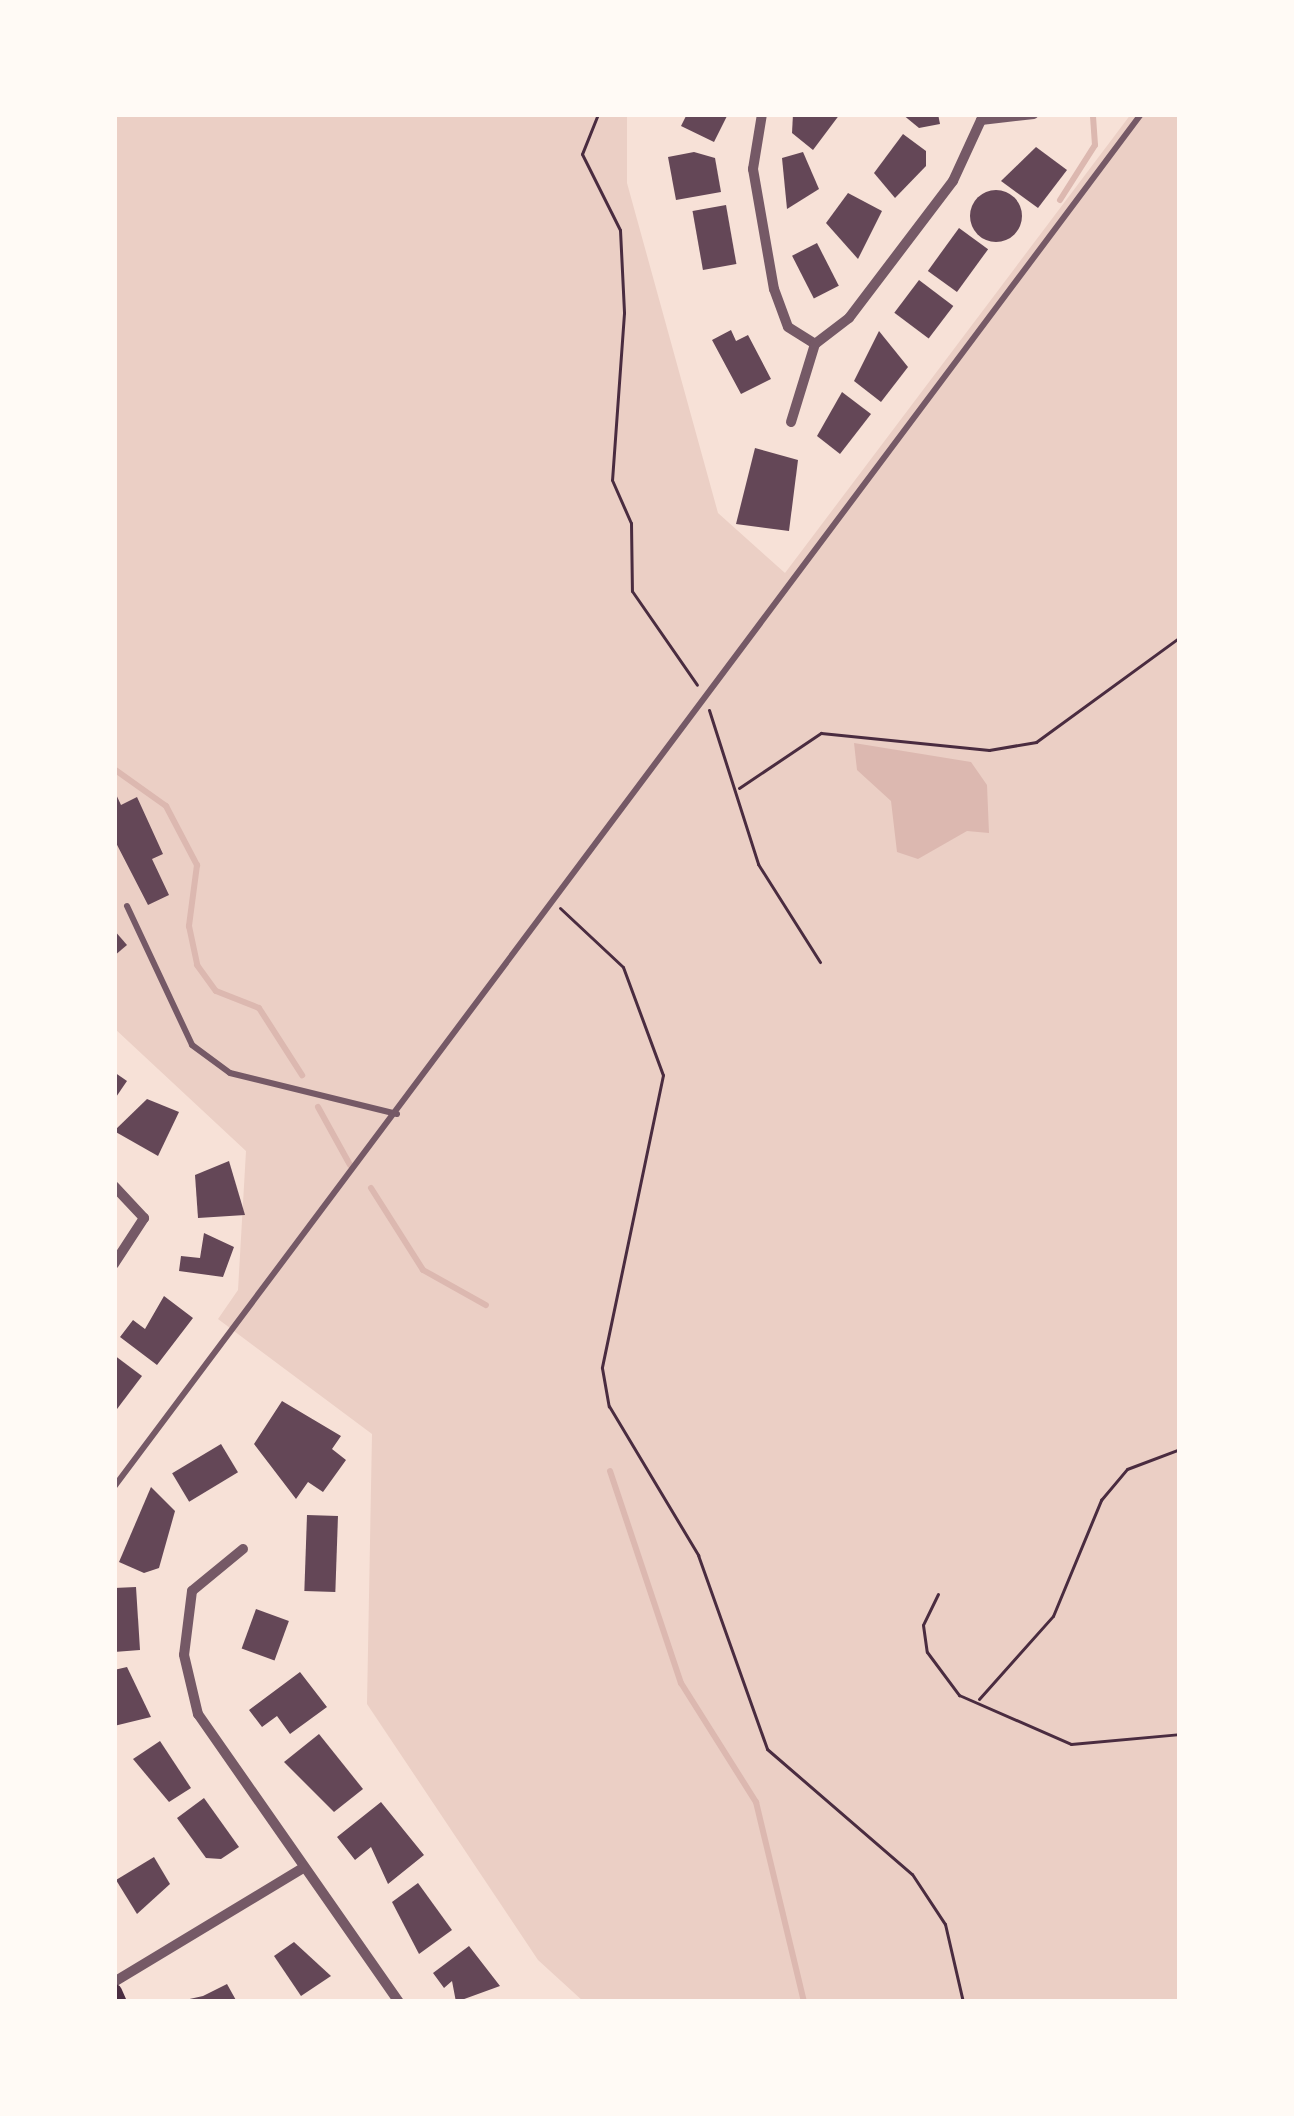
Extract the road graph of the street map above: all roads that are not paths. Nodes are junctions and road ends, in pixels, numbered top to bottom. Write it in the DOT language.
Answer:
graph roads {
  1 [pos="762,114"];
  2 [pos="1034,114"];
  3 [pos="1141,114"];
  4 [pos="980,117"];
  5 [pos="815,344"];
  6 [pos="791,422"];
  7 [pos="127,906"];
  8 [pos="397,1114"];
  9 [pos="114,1186"];
  10 [pos="114,1264"];
  11 [pos="114,1487"];
  12 [pos="243,1549"];
  13 [pos="303,1868"];
  14 [pos="114,1987"];
  15 [pos="119,2002"];
  16 [pos="399,2002"];
  1 -- 5 [label="street"];
  2 -- 4 [label="street"];
  3 -- 8 [label="lane"];
  4 -- 5 [label="street"];
  5 -- 6 [label="street"];
  7 -- 8 [label="lane"];
  8 -- 11 [label="lane"];
  9 -- 10 [label="street"];
  12 -- 13 [label="street"];
  13 -- 14 [label="street"];
  13 -- 16 [label="street"];
  14 -- 15 [label="main road"];
}
